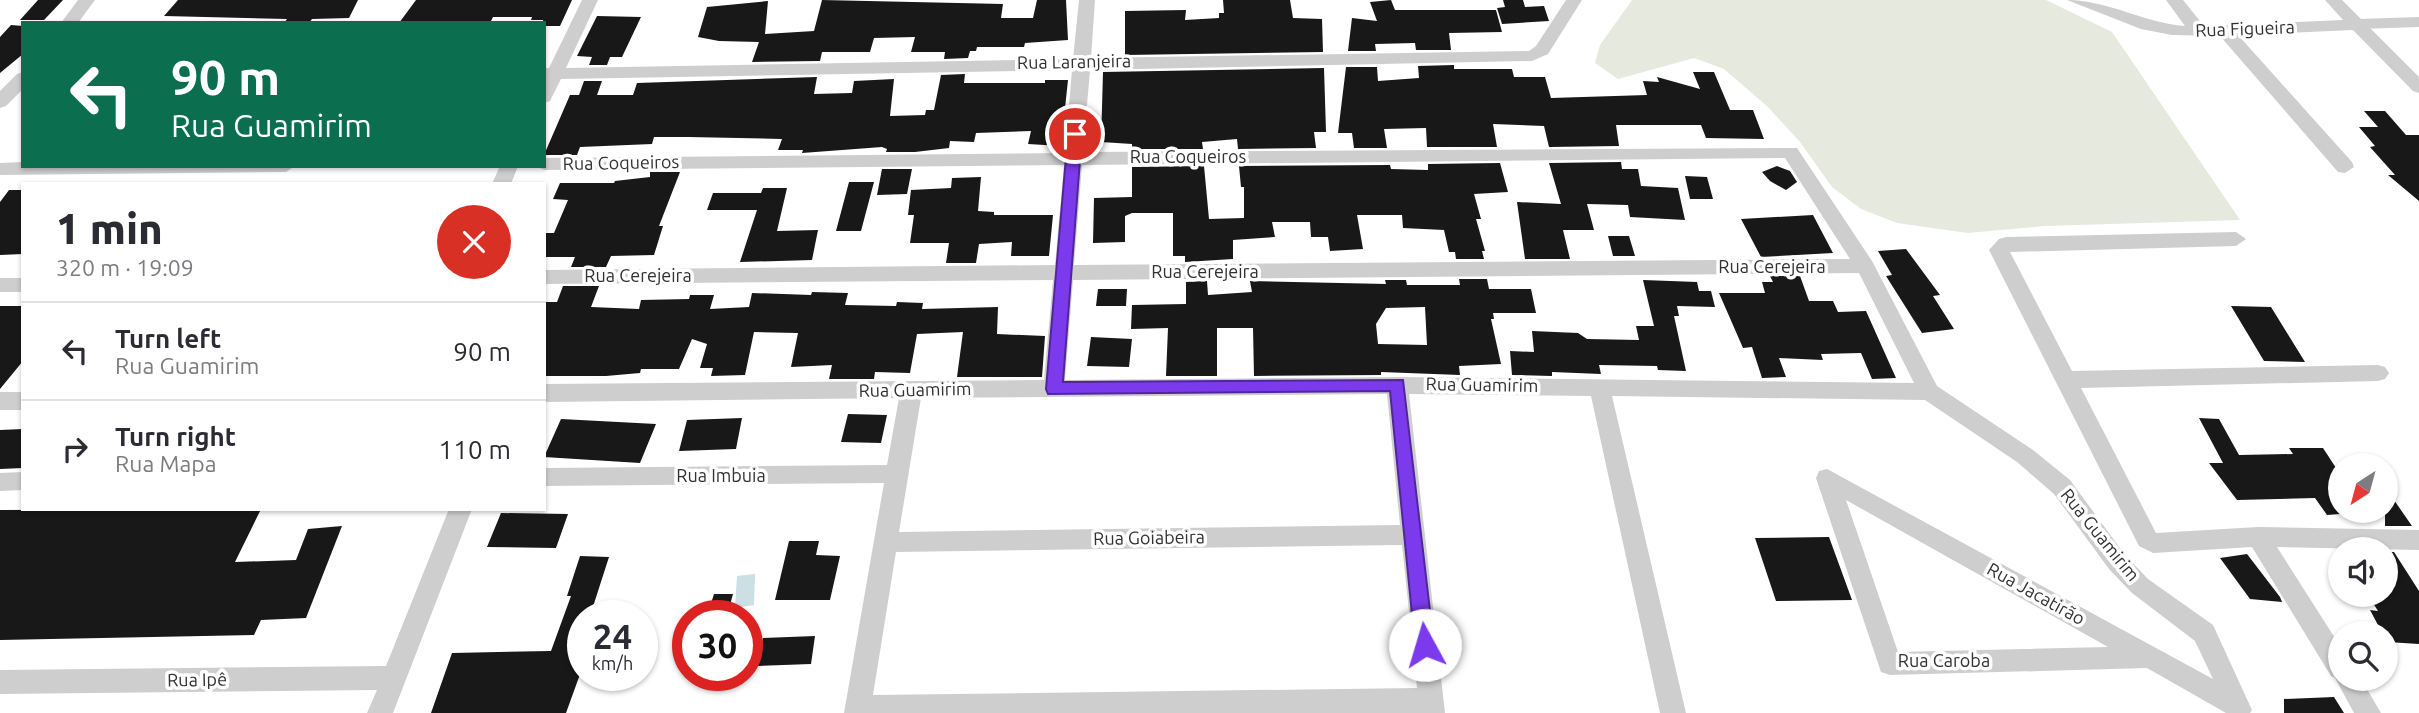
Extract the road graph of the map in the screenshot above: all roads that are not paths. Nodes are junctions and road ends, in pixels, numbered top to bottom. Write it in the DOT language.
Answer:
graph roads {
  1 [pos="87,0"];
  2 [pos="590,0"];
  3 [pos="1087,0"];
  4 [pos="1574,0"];
  5 [pos="2075,0"];
  6 [pos="2174,0"];
  7 [pos="2333,0"];
  8 [pos="71,21"];
  9 [pos="2419,22"];
  10 [pos="2359,24"];
  11 [pos="2224,30"];
  12 [pos="2199,32"];
  13 [pos="1081,62"];
  14 [pos="550,74"];
  15 [pos="0,76"];
  16 [pos="21,77"];
  17 [pos="21,79"];
  18 [pos="2419,87"];
  19 [pos="0,102"];
  20 [pos="1073,158"];
  21 [pos="546,163"];
  22 [pos="2345,167"];
  23 [pos="95,168"];
  24 [pos="0,169"];
  25 [pos="2236,239"];
  26 [pos="1866,266"];
  27 [pos="1064,273"];
  28 [pos="546,277"];
  29 [pos="0,285"];
  30 [pos="21,285"];
  31 [pos="2378,373"];
  32 [pos="2066,380"];
  33 [pos="1397,385"];
  34 [pos="1599,386"];
  35 [pos="1054,389"];
  36 [pos="911,391"];
  37 [pos="1929,392"];
  38 [pos="546,393"];
  39 [pos="0,401"];
  40 [pos="21,401"];
  41 [pos="898,474"];
  42 [pos="546,477"];
  43 [pos="1827,478"];
  44 [pos="21,481"];
  45 [pos="0,482"];
  46 [pos="460,511"];
  47 [pos="1412,535"];
  48 [pos="2258,537"];
  49 [pos="2419,540"];
  50 [pos="886,542"];
  51 [pos="2328,649"];
  52 [pos="2150,657"];
  53 [pos="394,678"];
  54 [pos="0,682"];
  55 [pos="2354,691"];
  56 [pos="1432,707"];
  57 [pos="2239,709"];
  58 [pos="857,710"];
  59 [pos="380,713"];
  60 [pos="1673,713"];
  61 [pos="2368,713"];
  1 -- 8 [label="street"];
  2 -- 14 [label="street"];
  3 -- 13 [label="street"];
  4 -- 13 [label="street, Rua Laranjeira"];
  5 -- 12 [label="street, Rua Figueira"];
  6 -- 12 [label="street"];
  7 -- 10 [label="street"];
  9 -- 10 [label="lane, Rua Figueira"];
  10 -- 11 [label="street, Rua Figueira"];
  10 -- 18 [label="street"];
  11 -- 12 [label="street, Rua Figueira"];
  11 -- 22 [label="street"];
  13 -- 14 [label="street, Rua Laranjeira"];
  13 -- 20 [label="street"];
  15 -- 16 [label="street"];
  17 -- 19 [label="street"];
  20 -- 21 [label="street, Rua Coqueiros"];
  20 -- 26 [label="street, Rua Coqueiros"];
  20 -- 27 [label="street"];
  23 -- 24 [label="street"];
  25 -- 32 [label="street"];
  26 -- 27 [label="street, Rua Cerejeira"];
  26 -- 37 [label="street"];
  27 -- 28 [label="street, Rua Cerejeira"];
  27 -- 35 [label="street"];
  29 -- 30 [label="street"];
  31 -- 32 [label="street"];
  32 -- 48 [label="street"];
  33 -- 34 [label="street, Rua Guamirim"];
  33 -- 35 [label="street, Rua Guamirim"];
  33 -- 47 [label="street"];
  34 -- 37 [label="street, Rua Guamirim"];
  34 -- 60 [label="street"];
  35 -- 36 [label="street, Rua Guamirim"];
  36 -- 38 [label="street, Rua Guamirim"];
  36 -- 41 [label="street"];
  37 -- 57 [label="street, Rua Guamirim"];
  39 -- 40 [label="street"];
  41 -- 42 [label="street, Rua Imbuia"];
  41 -- 50 [label="street"];
  43 -- 52 [label="street, Rua Jacatirão"];
  43 -- 52 [label="street, Rua Caroba"];
  44 -- 45 [label="street"];
  46 -- 53 [label="street"];
  47 -- 50 [label="street, Rua Goiabeira"];
  47 -- 56 [label="street"];
  48 -- 49 [label="street"];
  48 -- 51 [label="street"];
  50 -- 58 [label="street"];
  52 -- 57 [label="street, Rua Jacatirão"];
  53 -- 54 [label="street, Rua Ipê"];
  53 -- 59 [label="street"];
  55 -- 61 [label="street"];
  56 -- 58 [label="street"];
}
